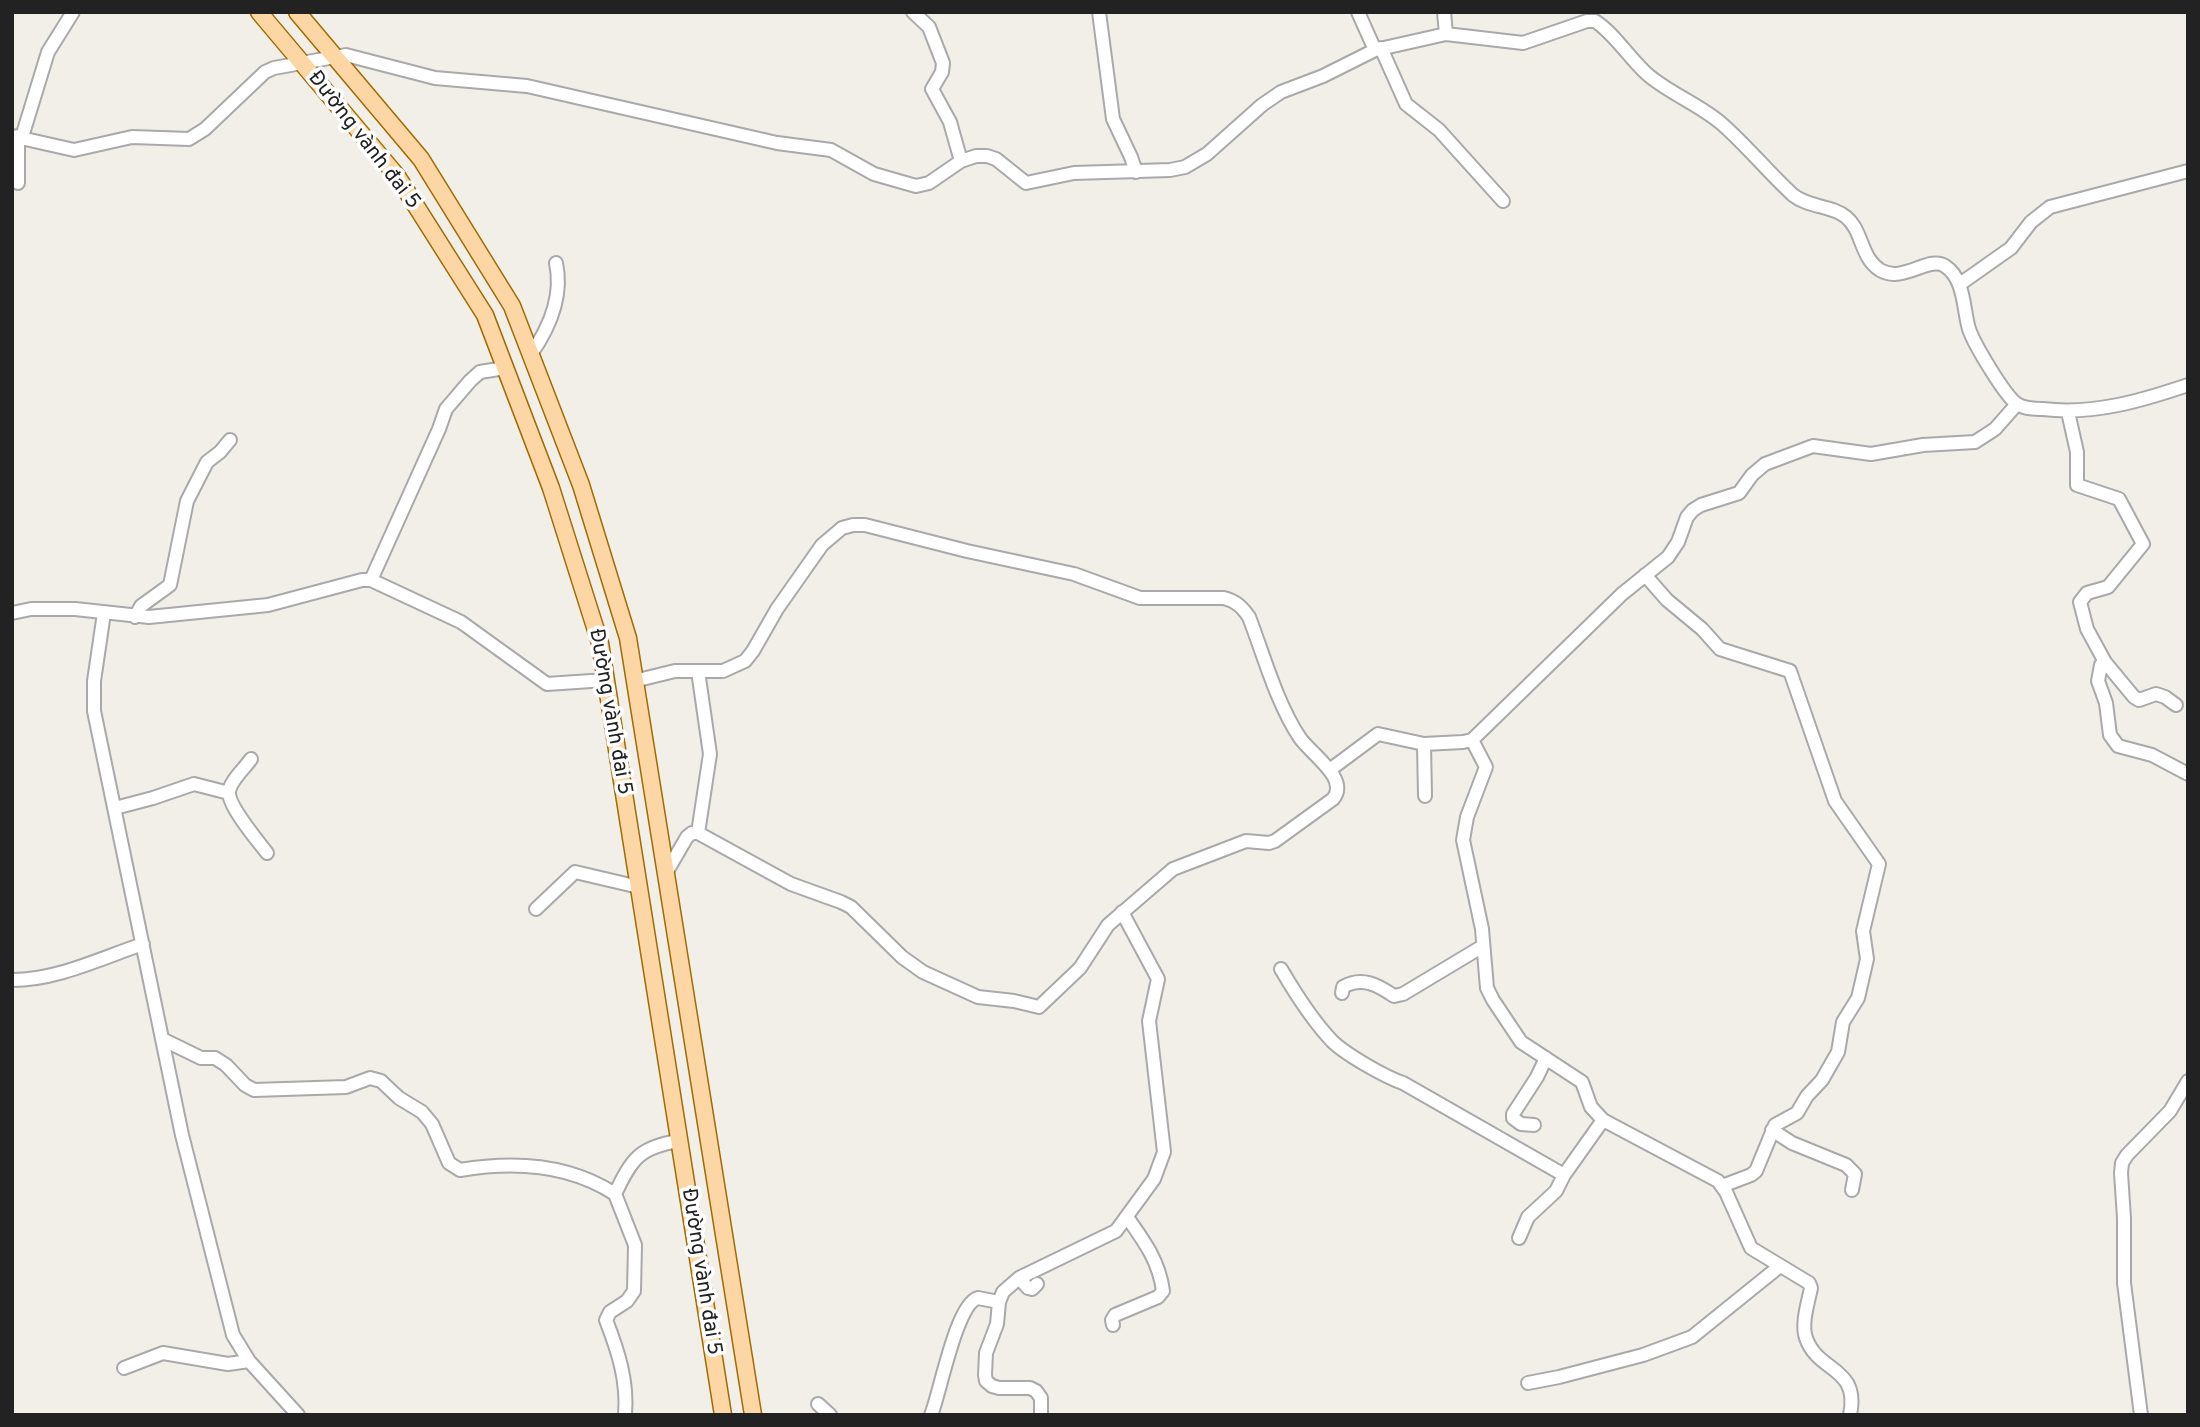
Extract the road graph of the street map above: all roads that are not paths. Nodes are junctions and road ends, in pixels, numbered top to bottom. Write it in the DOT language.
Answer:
graph roads {
  1 [pos="73,12"];
  2 [pos="258,12"];
  3 [pos="297,12"];
  4 [pos="913,12"];
  5 [pos="1099,12"];
  6 [pos="1359,12"];
  7 [pos="1444,12"];
  8 [pos="1446,34"];
  9 [pos="1378,49"];
  10 [pos="335,56"];
  11 [pos="302,62"];
  12 [pos="17,136"];
  13 [pos="961,162"];
  14 [pos="2188,171"];
  15 [pos="1136,172"];
  16 [pos="18,183"];
  17 [pos="1503,201"];
  18 [pos="556,263"];
  19 [pos="1960,284"];
  20 [pos="531,354"];
  21 [pos="505,368"];
  22 [pos="2188,384"];
  23 [pos="2017,404"];
  24 [pos="2068,412"];
  25 [pos="230,440"];
  26 [pos="1645,575"];
  27 [pos="371,580"];
  28 [pos="12,613"];
  29 [pos="104,613"];
  30 [pos="135,617"];
  31 [pos="2105,662"];
  32 [pos="698,671"];
  33 [pos="606,680"];
  34 [pos="635,681"];
  35 [pos="2176,705"];
  36 [pos="1472,740"];
  37 [pos="1424,744"];
  38 [pos="251,759"];
  39 [pos="1331,769"];
  40 [pos="2188,774"];
  41 [pos="229,793"];
  42 [pos="1425,796"];
  43 [pos="115,808"];
  44 [pos="698,833"];
  45 [pos="267,853"];
  46 [pos="666,874"];
  47 [pos="639,887"];
  48 [pos="536,909"];
  49 [pos="1122,912"];
  50 [pos="143,944"];
  51 [pos="1483,946"];
  52 [pos="1281,969"];
  53 [pos="12,980"];
  54 [pos="1342,993"];
  55 [pos="162,1039"];
  56 [pos="1546,1058"];
  57 [pos="2188,1081"];
  58 [pos="1603,1120"];
  59 [pos="1534,1125"];
  60 [pos="1772,1130"];
  61 [pos="679,1141"];
  62 [pos="1564,1175"];
  63 [pos="1722,1186"];
  64 [pos="1852,1190"];
  65 [pos="615,1194"];
  66 [pos="1127,1217"];
  67 [pos="1519,1238"];
  68 [pos="1780,1266"];
  69 [pos="1019,1278"];
  70 [pos="1037,1284"];
  71 [pos="999,1302"];
  72 [pos="1114,1325"];
  73 [pos="249,1362"];
  74 [pos="124,1368"];
  75 [pos="1528,1383"];
  76 [pos="818,1404"];
  77 [pos="298,1415"];
  78 [pos="625,1415"];
  79 [pos="723,1415"];
  80 [pos="753,1415"];
  81 [pos="830,1415"];
  82 [pos="931,1415"];
  83 [pos="1041,1415"];
  84 [pos="1850,1415"];
  85 [pos="2141,1415"];
  1 -- 12 [label="street"];
  2 -- 11 [label="main road, Đường vành đai 5"];
  3 -- 10 [label="main road, Đường vành đai 5"];
  4 -- 13 [label="street"];
  5 -- 15 [label="street"];
  6 -- 9 [label="street"];
  7 -- 8 [label="street"];
  8 -- 9 [label="street"];
  8 -- 19 [label="street"];
  9 -- 15 [label="street"];
  9 -- 17 [label="street"];
  10 -- 11 [label="street"];
  10 -- 13 [label="street"];
  10 -- 20 [label="main road, Đường vành đai 5"];
  11 -- 12 [label="street"];
  11 -- 21 [label="main road, Đường vành đai 5"];
  12 -- 16 [label="street"];
  13 -- 15 [label="street"];
  14 -- 19 [label="street"];
  18 -- 20 [label="street"];
  19 -- 23 [label="street"];
  20 -- 34 [label="main road, Đường vành đai 5"];
  21 -- 27 [label="street"];
  21 -- 33 [label="main road, Đường vành đai 5"];
  22 -- 24 [label="street"];
  23 -- 24 [label="street"];
  23 -- 26 [label="street"];
  24 -- 31 [label="street"];
  25 -- 30 [label="street"];
  26 -- 36 [label="street"];
  26 -- 60 [label="street"];
  27 -- 30 [label="street"];
  27 -- 33 [label="street"];
  28 -- 29 [label="street"];
  29 -- 30 [label="street"];
  29 -- 43 [label="street"];
  31 -- 35 [label="street"];
  31 -- 40 [label="street"];
  32 -- 34 [label="street"];
  32 -- 39 [label="street"];
  32 -- 44 [label="street"];
  33 -- 47 [label="main road, Đường vành đai 5"];
  34 -- 46 [label="main road, Đường vành đai 5"];
  36 -- 37 [label="street"];
  36 -- 51 [label="street"];
  37 -- 39 [label="street"];
  37 -- 42 [label="street"];
  38 -- 41 [label="street"];
  39 -- 49 [label="street"];
  41 -- 43 [label="street"];
  41 -- 45 [label="street"];
  43 -- 50 [label="street"];
  44 -- 46 [label="street"];
  44 -- 49 [label="street"];
  46 -- 80 [label="main road, Đường vành đai 5"];
  47 -- 48 [label="street"];
  47 -- 61 [label="main road, Đường vành đai 5"];
  49 -- 66 [label="street"];
  50 -- 53 [label="street"];
  50 -- 55 [label="street"];
  51 -- 54 [label="street"];
  51 -- 56 [label="street"];
  52 -- 62 [label="street"];
  55 -- 65 [label="street"];
  55 -- 73 [label="street"];
  56 -- 58 [label="street"];
  56 -- 59 [label="street"];
  57 -- 85 [label="street"];
  58 -- 62 [label="street"];
  58 -- 63 [label="street"];
  60 -- 63 [label="street"];
  60 -- 64 [label="street"];
  61 -- 65 [label="street"];
  61 -- 79 [label="main road, Đường vành đai 5"];
  62 -- 67 [label="street"];
  63 -- 68 [label="street"];
  65 -- 78 [label="street"];
  66 -- 69 [label="street"];
  66 -- 72 [label="street"];
  68 -- 75 [label="street"];
  68 -- 84 [label="street"];
  69 -- 70 [label="street"];
  69 -- 71 [label="street"];
  71 -- 82 [label="street"];
  71 -- 83 [label="street"];
  73 -- 74 [label="street"];
  73 -- 77 [label="street"];
  76 -- 81 [label="street"];
}
